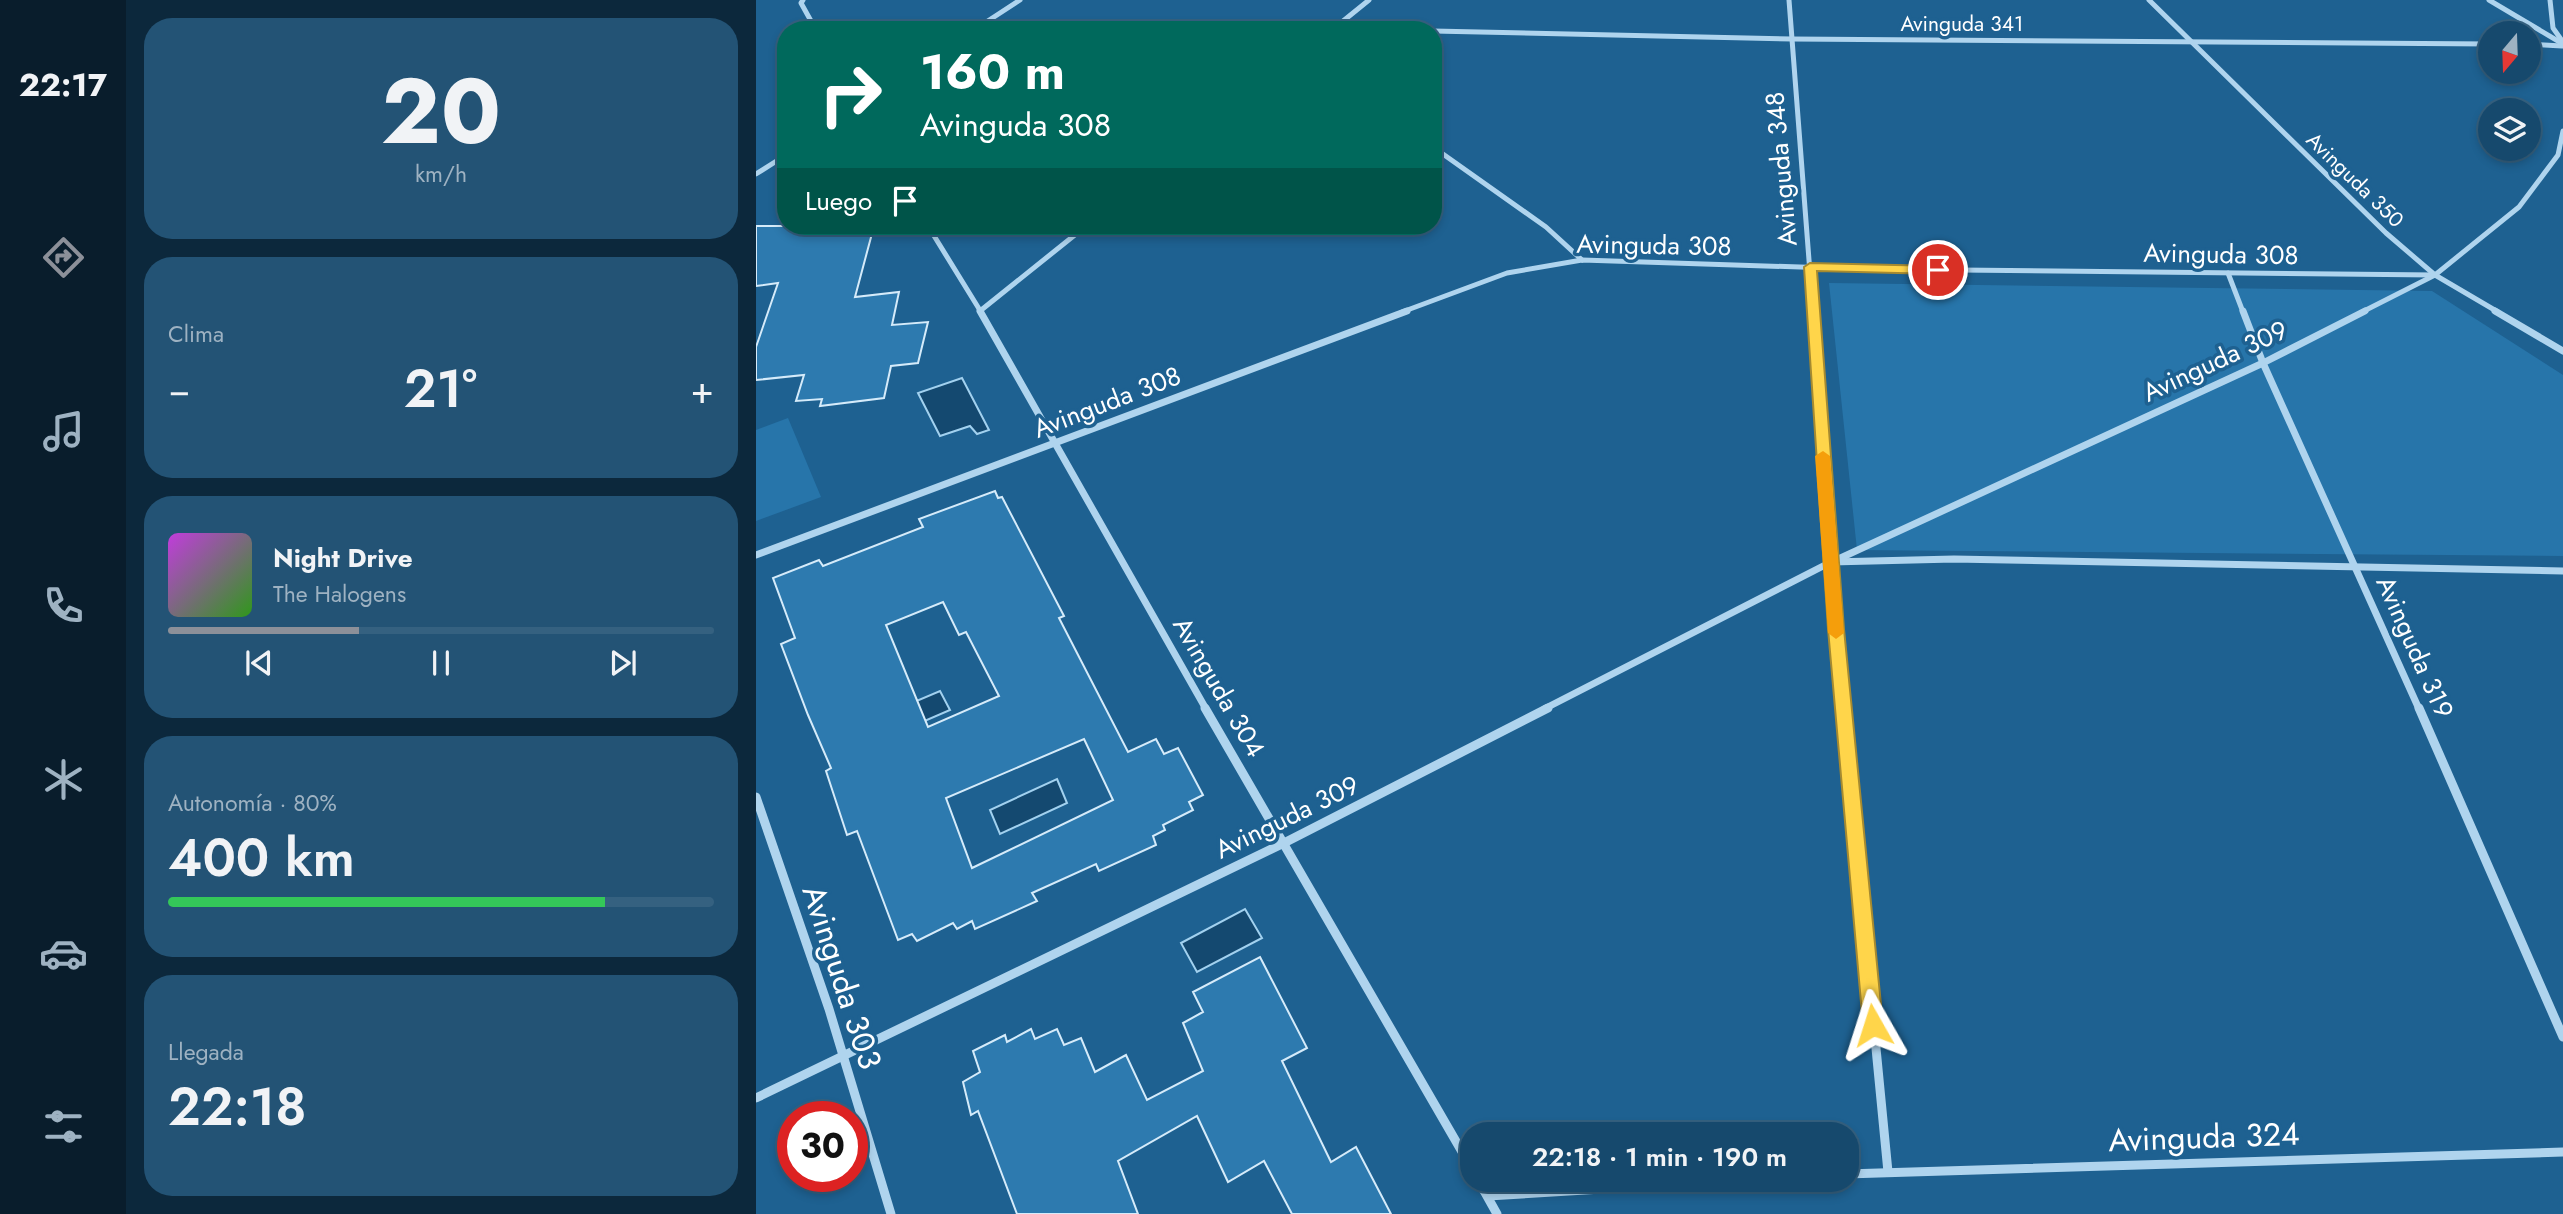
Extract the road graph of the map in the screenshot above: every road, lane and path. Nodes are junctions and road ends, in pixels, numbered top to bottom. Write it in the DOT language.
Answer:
graph roads {
  1 [pos="803,0"];
  2 [pos="1020,0"];
  3 [pos="1369,0"];
  4 [pos="1789,0"];
  5 [pos="2149,0"];
  6 [pos="2489,0"];
  7 [pos="2550,0"];
  8 [pos="811,21"];
  9 [pos="988,21"];
  10 [pos="1342,21"];
  11 [pos="1442,31"];
  12 [pos="1792,39"];
  13 [pos="2193,41"];
  14 [pos="2478,44"];
  15 [pos="2541,44"];
  16 [pos="2563,44"];
  17 [pos="2563,131"];
  18 [pos="1442,153"];
  19 [pos="777,161"];
  20 [pos="756,174"];
  21 [pos="933,235"];
  22 [pos="1075,235"];
  23 [pos="1582,260"];
  24 [pos="1810,267"];
  25 [pos="2228,273"];
  26 [pos="2435,275"];
  27 [pos="980,312"];
  28 [pos="2563,351"];
  29 [pos="2263,363"];
  30 [pos="1054,442"];
  31 [pos="756,555"];
  32 [pos="1830,562"];
  33 [pos="2358,569"];
  34 [pos="2563,571"];
  35 [pos="756,797"];
  36 [pos="1282,844"];
  37 [pos="2563,1037"];
  38 [pos="843,1055"];
  39 [pos="756,1098"];
  40 [pos="1460,1148"];
  41 [pos="2563,1152"];
  42 [pos="1888,1171"];
  43 [pos="1859,1173"];
  44 [pos="1486,1192"];
  45 [pos="1553,1192"];
  46 [pos="1488,1196"];
  47 [pos="891,1214"];
  48 [pos="1497,1214"];
  1 -- 8 [label="street"];
  2 -- 9 [label="street"];
  3 -- 10 [label="street"];
  4 -- 12 [label="street, Avinguda 348"];
  5 -- 13 [label="street, Avinguda 350"];
  6 -- 16 [label="street"];
  7 -- 16 [label="street"];
  11 -- 12 [label="street, Avinguda 341"];
  12 -- 13 [label="street, Avinguda 341"];
  12 -- 24 [label="street, Avinguda 348"];
  13 -- 14 [label="street, Avinguda 341"];
  13 -- 26 [label="street, Avinguda 350"];
  15 -- 16 [label="street"];
  17 -- 26 [label="street, Avinguda 309"];
  18 -- 23 [label="street"];
  19 -- 20 [label="street"];
  21 -- 27 [label="street, Avinguda 304"];
  22 -- 27 [label="street"];
  23 -- 24 [label="street, Avinguda 308"];
  23 -- 30 [label="street, Avinguda 308"];
  24 -- 25 [label="street, Avinguda 308"];
  24 -- 32 [label="street, Avinguda 348"];
  25 -- 26 [label="street, Avinguda 308"];
  25 -- 29 [label="street, Avinguda 319"];
  26 -- 28 [label="street, Avinguda 350"];
  26 -- 29 [label="street, Avinguda 309"];
  27 -- 30 [label="street, Avinguda 304"];
  29 -- 32 [label="street, Avinguda 309"];
  29 -- 33 [label="street, Avinguda 319"];
  30 -- 31 [label="street, Avinguda 308"];
  30 -- 36 [label="street, Avinguda 304"];
  32 -- 33 [label="street, Avinguda 309"];
  32 -- 36 [label="street, Avinguda 309"];
  32 -- 42 [label="street, Avinguda 348"];
  33 -- 34 [label="street, Avinguda 309"];
  33 -- 37 [label="street, Avinguda 319"];
  35 -- 38 [label="street, Avinguda 303"];
  36 -- 38 [label="street, Avinguda 309"];
  36 -- 40 [label="street, Avinguda 304"];
  38 -- 39 [label="street, Avinguda 309"];
  38 -- 47 [label="street, Avinguda 303"];
  41 -- 42 [label="street, Avinguda 324"];
  42 -- 43 [label="street, Avinguda 324"];
  44 -- 46 [label="street"];
  45 -- 46 [label="street"];
  46 -- 48 [label="street"];
}
